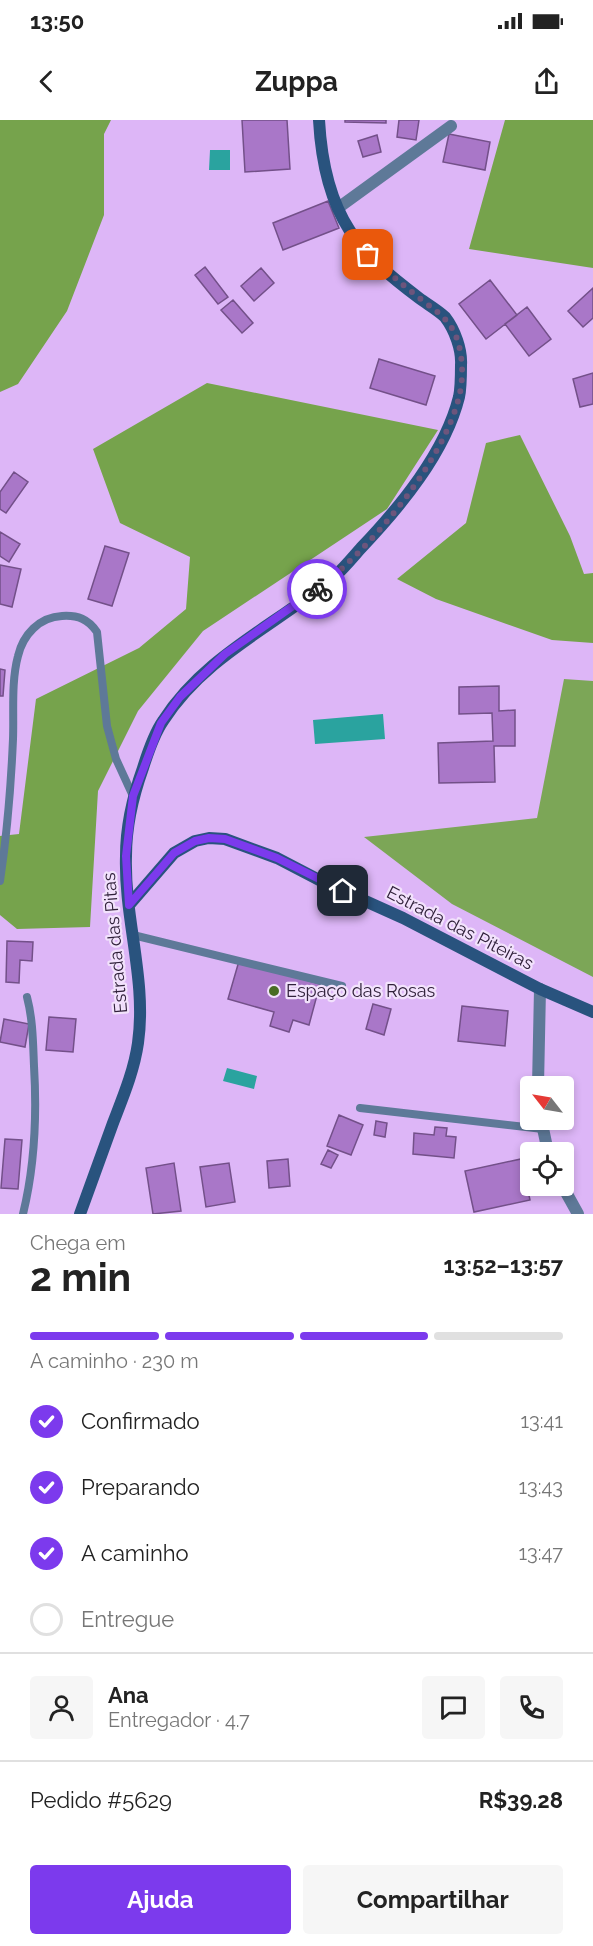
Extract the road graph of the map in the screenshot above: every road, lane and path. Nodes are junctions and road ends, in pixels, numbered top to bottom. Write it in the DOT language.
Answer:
graph roads {
  1 [pos="319,120"];
  2 [pos="451,126"];
  3 [pos="338,208"];
  4 [pos="133,796"];
  5 [pos="3,844"];
  6 [pos="0,881"];
  7 [pos="129,905"];
  8 [pos="133,935"];
  9 [pos="342,986"];
  10 [pos="540,988"];
  11 [pos="27,997"];
  12 [pos="593,1012"];
  13 [pos="538,1076"];
  14 [pos="360,1108"];
  15 [pos="520,1122"];
  16 [pos="567,1196"];
  17 [pos="22,1214"];
  18 [pos="80,1214"];
  19 [pos="578,1214"];
  1 -- 3 [label="street, Estrada das Pitas"];
  2 -- 3 [label="street"];
  3 -- 4 [label="street, Estrada das Pitas"];
  4 -- 5 [label="lane"];
  4 -- 7 [label="street, Estrada das Pitas"];
  5 -- 6 [label="lane"];
  7 -- 8 [label="street, Estrada das Pitas"];
  7 -- 10 [label="street, Estrada das Piteiras"];
  8 -- 9 [label="lane"];
  8 -- 18 [label="street, Estrada das Pitas"];
  10 -- 12 [label="street, Estrada das Piteiras"];
  10 -- 13 [label="street"];
  11 -- 17 [label="lane"];
  14 -- 15 [label="lane"];
  16 -- 19 [label="street"];
}
